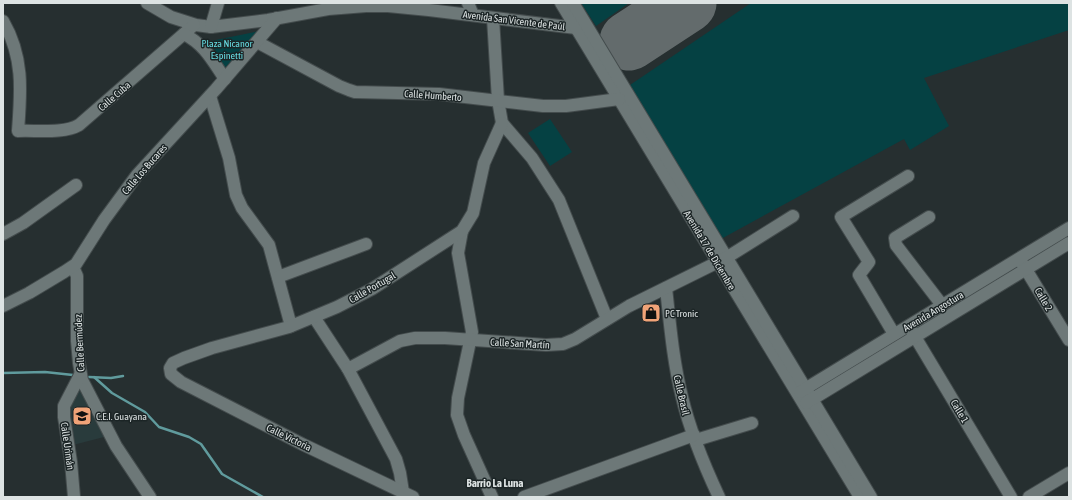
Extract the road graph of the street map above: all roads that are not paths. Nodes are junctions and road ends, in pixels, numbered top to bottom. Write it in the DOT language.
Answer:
graph roads {
  1 [pos="147,3"];
  2 [pos="218,3"];
  3 [pos="346,3"];
  4 [pos="468,3"];
  5 [pos="561,3"];
  6 [pos="573,3"];
  7 [pos="328,9"];
  8 [pos="473,15"];
  9 [pos="277,18"];
  10 [pos="493,18"];
  11 [pos="3,21"];
  12 [pos="194,25"];
  13 [pos="211,28"];
  14 [pos="576,28"];
  15 [pos="184,34"];
  16 [pos="258,42"];
  17 [pos="225,79"];
  18 [pos="210,96"];
  19 [pos="619,98"];
  20 [pos="498,100"];
  21 [pos="502,123"];
  22 [pos="908,176"];
  23 [pos="76,185"];
  24 [pos="793,216"];
  25 [pos="929,217"];
  26 [pos="1069,228"];
  27 [pos="462,231"];
  28 [pos="3,234"];
  29 [pos="366,244"];
  30 [pos="1069,244"];
  31 [pos="1019,258"];
  32 [pos="722,260"];
  33 [pos="73,267"];
  34 [pos="1026,269"];
  35 [pos="278,277"];
  36 [pos="666,288"];
  37 [pos="942,305"];
  38 [pos="3,306"];
  39 [pos="314,317"];
  40 [pos="607,320"];
  41 [pos="291,326"];
  42 [pos="908,326"];
  43 [pos="894,334"];
  44 [pos="915,337"];
  45 [pos="471,340"];
  46 [pos="1069,340"];
  47 [pos="348,369"];
  48 [pos="170,370"];
  49 [pos="80,375"];
  50 [pos="801,391"];
  51 [pos="808,402"];
  52 [pos="752,423"];
  53 [pos="695,438"];
  54 [pos="1069,473"];
  55 [pos="408,495"];
  56 [pos="531,496"];
  57 [pos="74,497"];
  58 [pos="150,497"];
  59 [pos="492,497"];
  60 [pos="719,497"];
  61 [pos="860,497"];
  62 [pos="871,497"];
  63 [pos="1011,497"];
  64 [pos="1029,497"];
  1 -- 12 [label="street, Avenida San Vicente de Paúl"];
  2 -- 13 [label="street"];
  3 -- 7 [label="street"];
  4 -- 8 [label="street"];
  5 -- 14 [label="street, Avenida 17 de Diciembre"];
  6 -- 32 [label="street, Avenida 17 de Diciembre"];
  7 -- 8 [label="street, Avenida San Vicente de Paúl"];
  7 -- 9 [label="street, Avenida San Vicente de Paúl"];
  8 -- 10 [label="street, Avenida San Vicente de Paúl"];
  9 -- 13 [label="street, Avenida San Vicente de Paúl"];
  9 -- 16 [label="street, Calle Los Bucares"];
  10 -- 14 [label="street, Avenida San Vicente de Paúl"];
  10 -- 20 [label="street"];
  11 -- 15 [label="street, Calle Cuba"];
  12 -- 13 [label="street, Avenida San Vicente de Paúl"];
  12 -- 15 [label="street, Calle Cuba"];
  14 -- 19 [label="street, Avenida 17 de Diciembre"];
  15 -- 17 [label="street"];
  16 -- 17 [label="street, Calle Los Bucares"];
  16 -- 20 [label="street, Calle Humberto"];
  17 -- 18 [label="street, Calle Los Bucares"];
  18 -- 33 [label="street, Calle Los Bucares"];
  18 -- 35 [label="street"];
  19 -- 20 [label="street, Calle Humberto"];
  19 -- 32 [label="street, Avenida 17 de Diciembre"];
  20 -- 21 [label="street"];
  21 -- 27 [label="street, Calle Portugal"];
  21 -- 40 [label="street"];
  22 -- 43 [label="street"];
  23 -- 28 [label="street"];
  24 -- 32 [label="street, Calle San Martín"];
  25 -- 37 [label="street"];
  26 -- 31 [label="street, Avenida Angostura"];
  27 -- 39 [label="street, Calle Portugal"];
  27 -- 45 [label="street"];
  29 -- 35 [label="street"];
  30 -- 34 [label="street, Avenida Angostura"];
  31 -- 34 [label="street, Calle 2"];
  31 -- 37 [label="street, Avenida Angostura"];
  32 -- 36 [label="street, Calle San Martín"];
  32 -- 50 [label="street, Avenida 17 de Diciembre"];
  33 -- 38 [label="street, Calle Los Bucares"];
  33 -- 49 [label="street, Calle Bermúdez"];
  34 -- 44 [label="street, Avenida Angostura"];
  34 -- 46 [label="street, Calle 2"];
  35 -- 41 [label="street"];
  36 -- 40 [label="street, Calle San Martín"];
  36 -- 53 [label="street, Calle Brasil"];
  37 -- 42 [label="street, Avenida Angostura"];
  39 -- 41 [label="street, Calle Portugal"];
  39 -- 47 [label="street"];
  40 -- 45 [label="street, Calle San Martín"];
  41 -- 48 [label="street, Calle Portugal"];
  42 -- 43 [label="street, Avenida Angostura"];
  42 -- 44 [label="street, Calle 1"];
  43 -- 50 [label="street, Avenida Angostura"];
  44 -- 51 [label="street, Avenida Angostura"];
  44 -- 63 [label="street, Calle 1"];
  45 -- 47 [label="street, Calle San Martín"];
  45 -- 59 [label="street"];
  47 -- 55 [label="street"];
  48 -- 55 [label="street, Calle Victoria"];
  49 -- 57 [label="street, Calle Urimán"];
  49 -- 58 [label="street, Calle Bermúdez"];
  50 -- 51 [label="street, Avenida 17 de Diciembre"];
  51 -- 61 [label="street, Avenida 17 de Diciembre"];
  51 -- 62 [label="street, Avenida 17 de Diciembre"];
  52 -- 53 [label="street"];
  53 -- 56 [label="street"];
  53 -- 60 [label="street, Calle Brasil"];
  54 -- 64 [label="street"];
}
